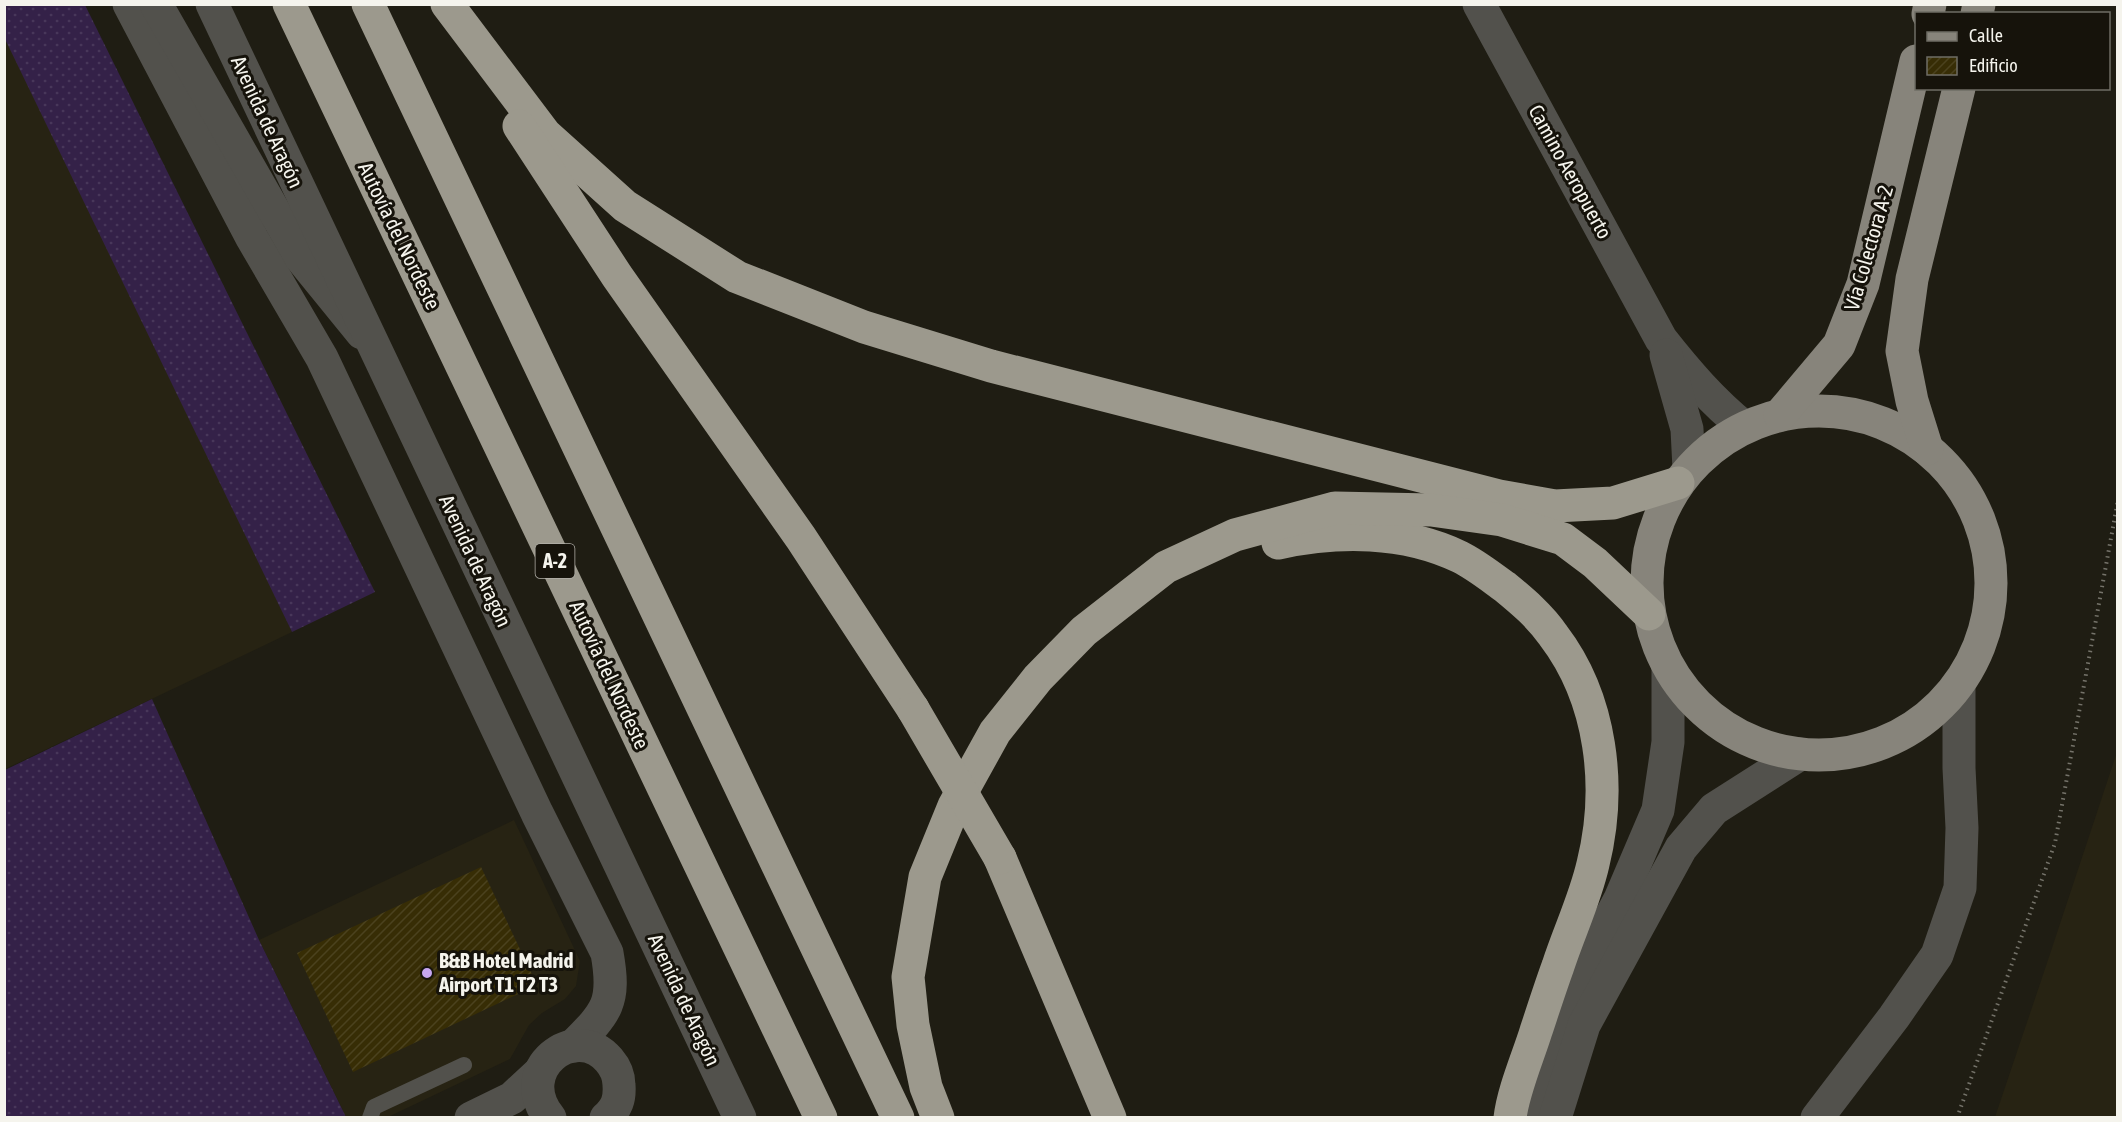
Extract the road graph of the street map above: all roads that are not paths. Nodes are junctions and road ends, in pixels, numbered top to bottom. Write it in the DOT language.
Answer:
graph roads {
  1 [pos="129,4"];
  2 [pos="156,4"];
  3 [pos="212,4"];
  4 [pos="288,4"];
  5 [pos="368,4"];
  6 [pos="440,4"];
  7 [pos="447,4"];
  8 [pos="1479,4"];
  9 [pos="1915,69"];
  10 [pos="1959,90"];
  11 [pos="1662,339"];
  12 [pos="372,345"];
  13 [pos="1780,415"];
  14 [pos="1744,427"];
  15 [pos="1927,448"];
  16 [pos="1683,476"];
  17 [pos="1650,614"];
  18 [pos="1084,631"];
  19 [pos="1668,667"];
  20 [pos="1959,685"];
  21 [pos="1800,754"];
  22 [pos="573,1046"];
  23 [pos="464,1065"];
  24 [pos="540,1072"];
  25 [pos="370,1118"];
  26 [pos="471,1118"];
  27 [pos="550,1118"];
  28 [pos="606,1118"];
  29 [pos="740,1118"];
  30 [pos="821,1118"];
  31 [pos="898,1118"];
  32 [pos="938,1118"];
  33 [pos="1110,1118"];
  34 [pos="1510,1118"];
  35 [pos="1527,1118"];
  36 [pos="1555,1118"];
  37 [pos="1817,1118"];
  1 -- 22 [label="street"];
  2 -- 12 [label="street"];
  3 -- 12 [label="street, Avenida de Aragón"];
  4 -- 30 [label="highway, Autovía del Nordeste / A-2"];
  5 -- 31 [label="highway"];
  6 -- 33 [label="highway, bridge"];
  7 -- 16 [label="highway"];
  8 -- 11 [label="street, Camino Aeropuerto"];
  9 -- 13 [label="main road, Vía Colectora A-2"];
  10 -- 15 [label="main road"];
  11 -- 14 [label="street, Camino Aeropuerto"];
  11 -- 16 [label="street, Camino Aeropuerto"];
  12 -- 29 [label="street, Avenida de Aragón"];
  13 -- 14 [label="main road"];
  13 -- 15 [label="main road"];
  14 -- 16 [label="main road"];
  15 -- 20 [label="main road"];
  16 -- 17 [label="main road"];
  17 -- 18 [label="highway"];
  17 -- 19 [label="main road"];
  18 -- 32 [label="highway"];
  18 -- 34 [label="highway"];
  19 -- 21 [label="main road"];
  19 -- 35 [label="street"];
  20 -- 21 [label="main road"];
  20 -- 37 [label="street"];
  21 -- 36 [label="street"];
  22 -- 24 [label="street"];
  22 -- 28 [label="street"];
  23 -- 25 [label="lane"];
  24 -- 26 [label="street"];
  24 -- 27 [label="street"];
}
